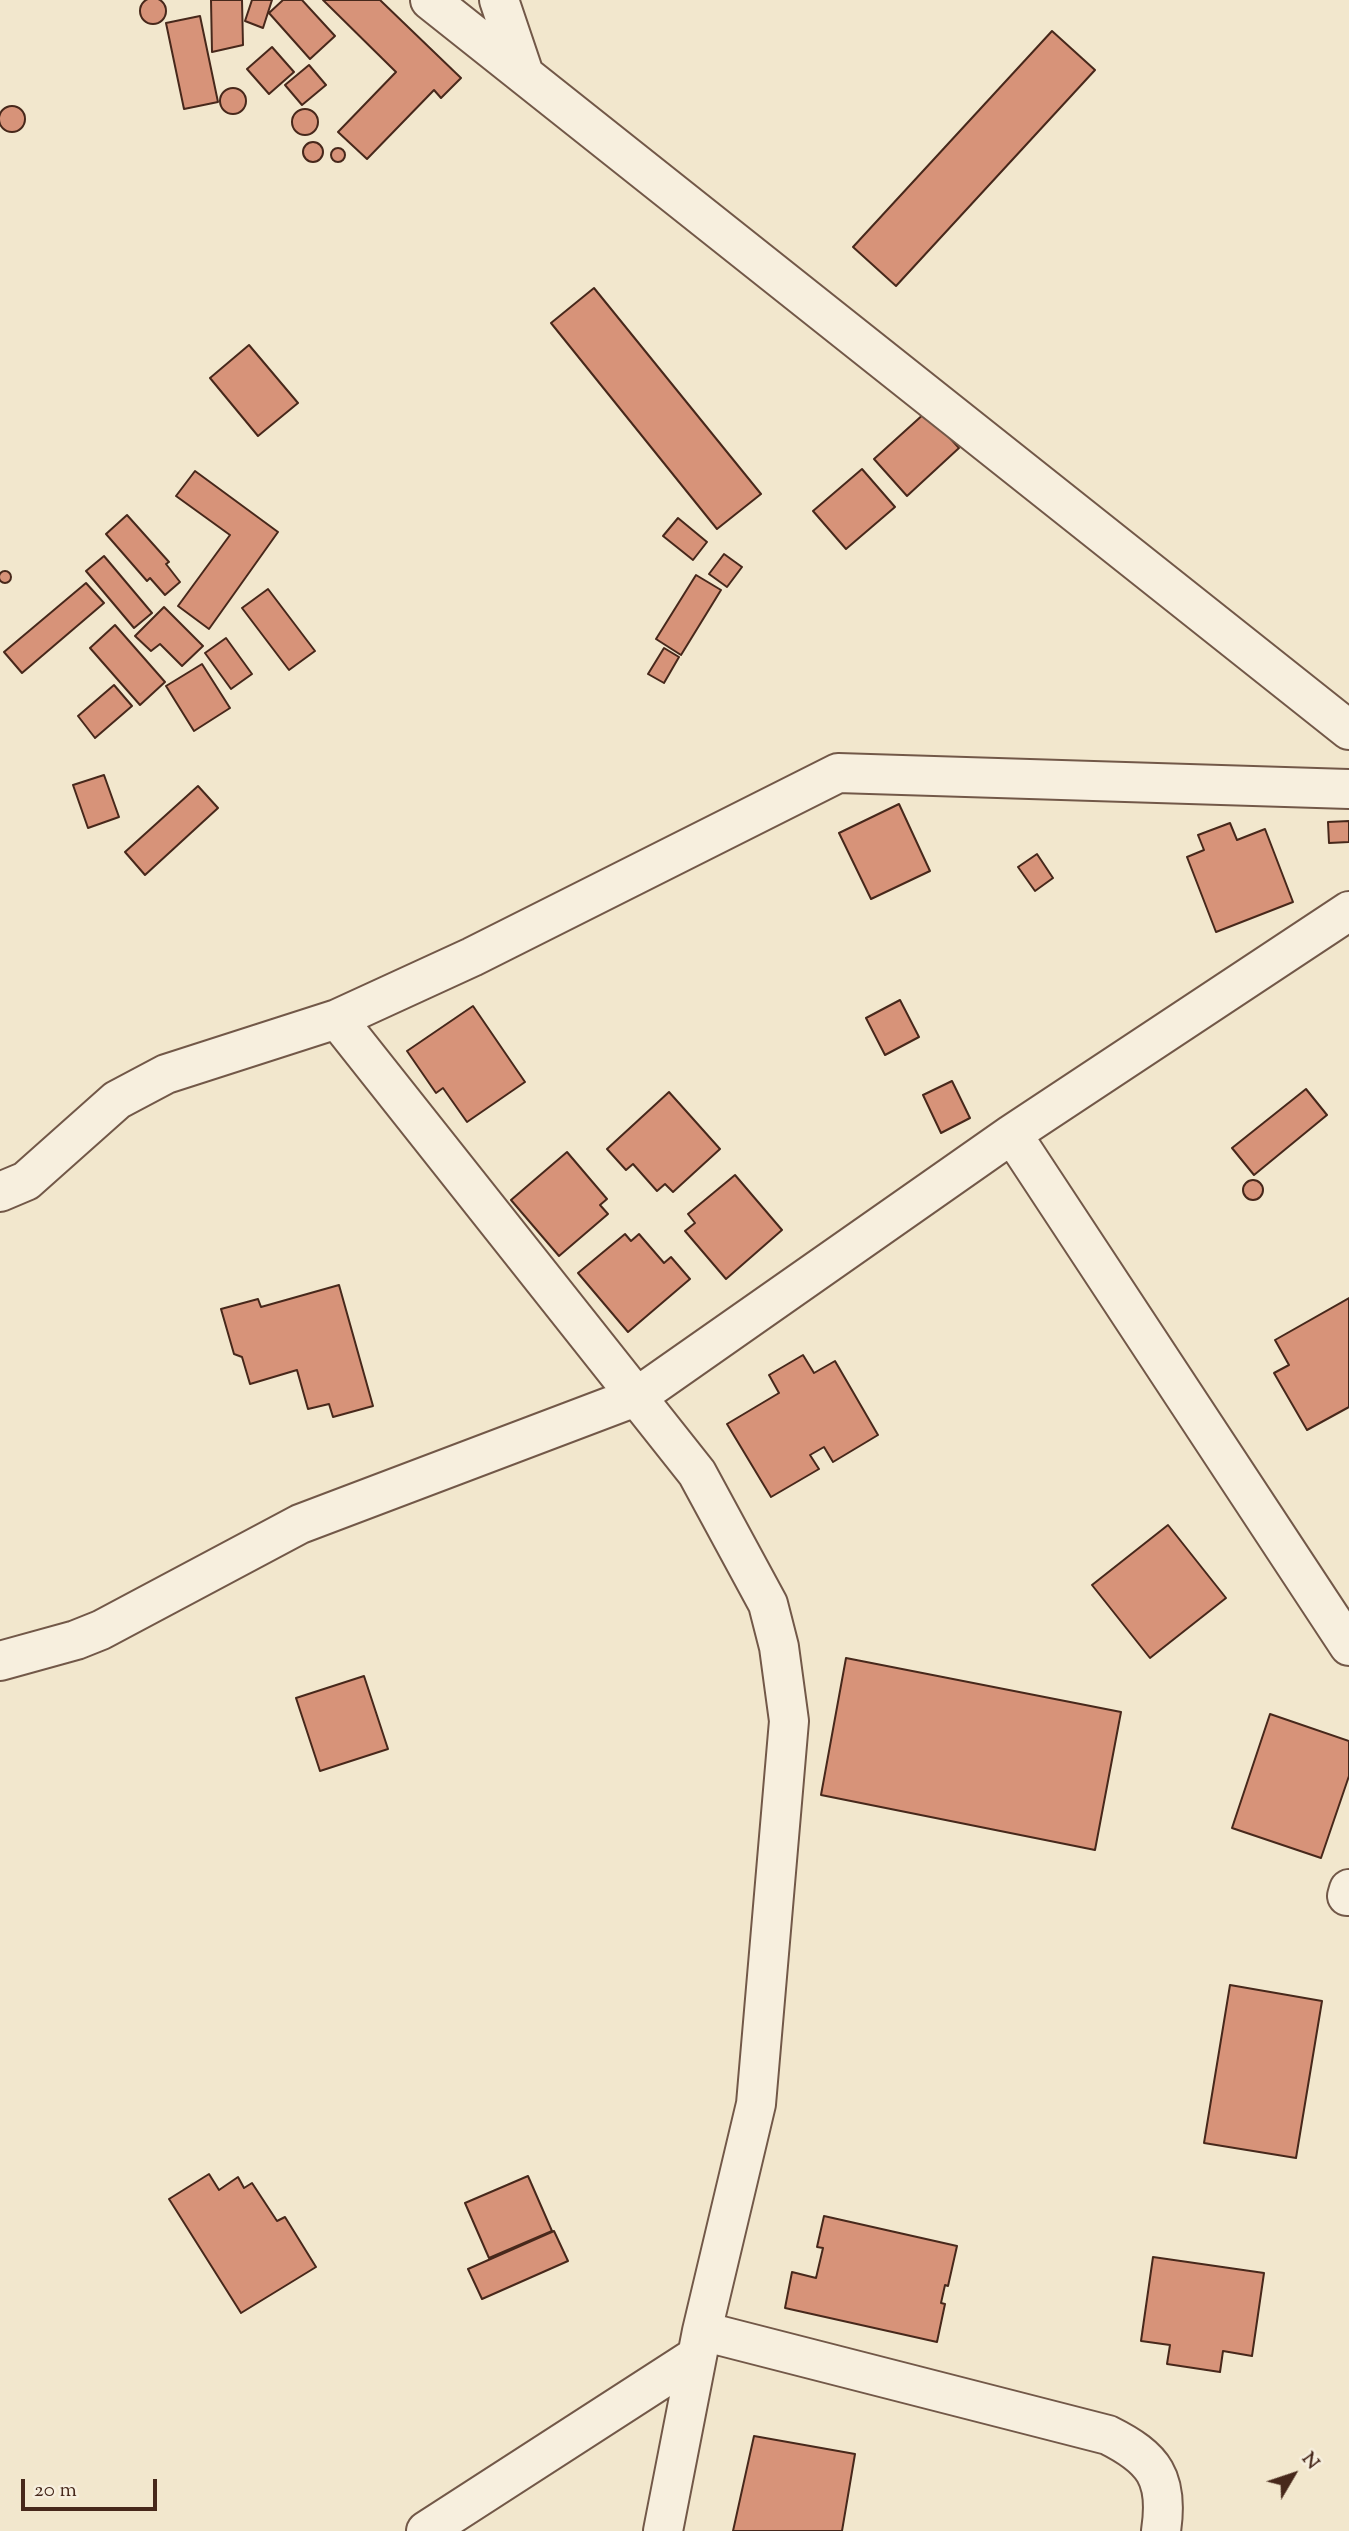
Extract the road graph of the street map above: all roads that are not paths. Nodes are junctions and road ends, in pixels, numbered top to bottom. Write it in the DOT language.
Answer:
graph roads {
  1 [pos="430,0"];
  2 [pos="499,0"];
  3 [pos="524,74"];
  4 [pos="1349,730"];
  5 [pos="1349,789"];
  6 [pos="1349,911"];
  7 [pos="337,1018"];
  8 [pos="1012,1134"];
  9 [pos="0,1192"];
  10 [pos="638,1396"];
  11 [pos="1349,1646"];
  12 [pos="0,1661"];
  13 [pos="700,2344"];
  14 [pos="426,2531"];
  15 [pos="663,2531"];
  16 [pos="1161,2531"];
  1 -- 3 [label="street"];
  2 -- 3 [label="street"];
  3 -- 4 [label="street"];
  5 -- 7 [label="street"];
  6 -- 8 [label="street"];
  7 -- 9 [label="street"];
  7 -- 10 [label="street"];
  8 -- 10 [label="street"];
  8 -- 11 [label="street"];
  10 -- 12 [label="street"];
  10 -- 13 [label="street"];
  13 -- 14 [label="street"];
  13 -- 15 [label="street"];
  13 -- 16 [label="street"];
}
